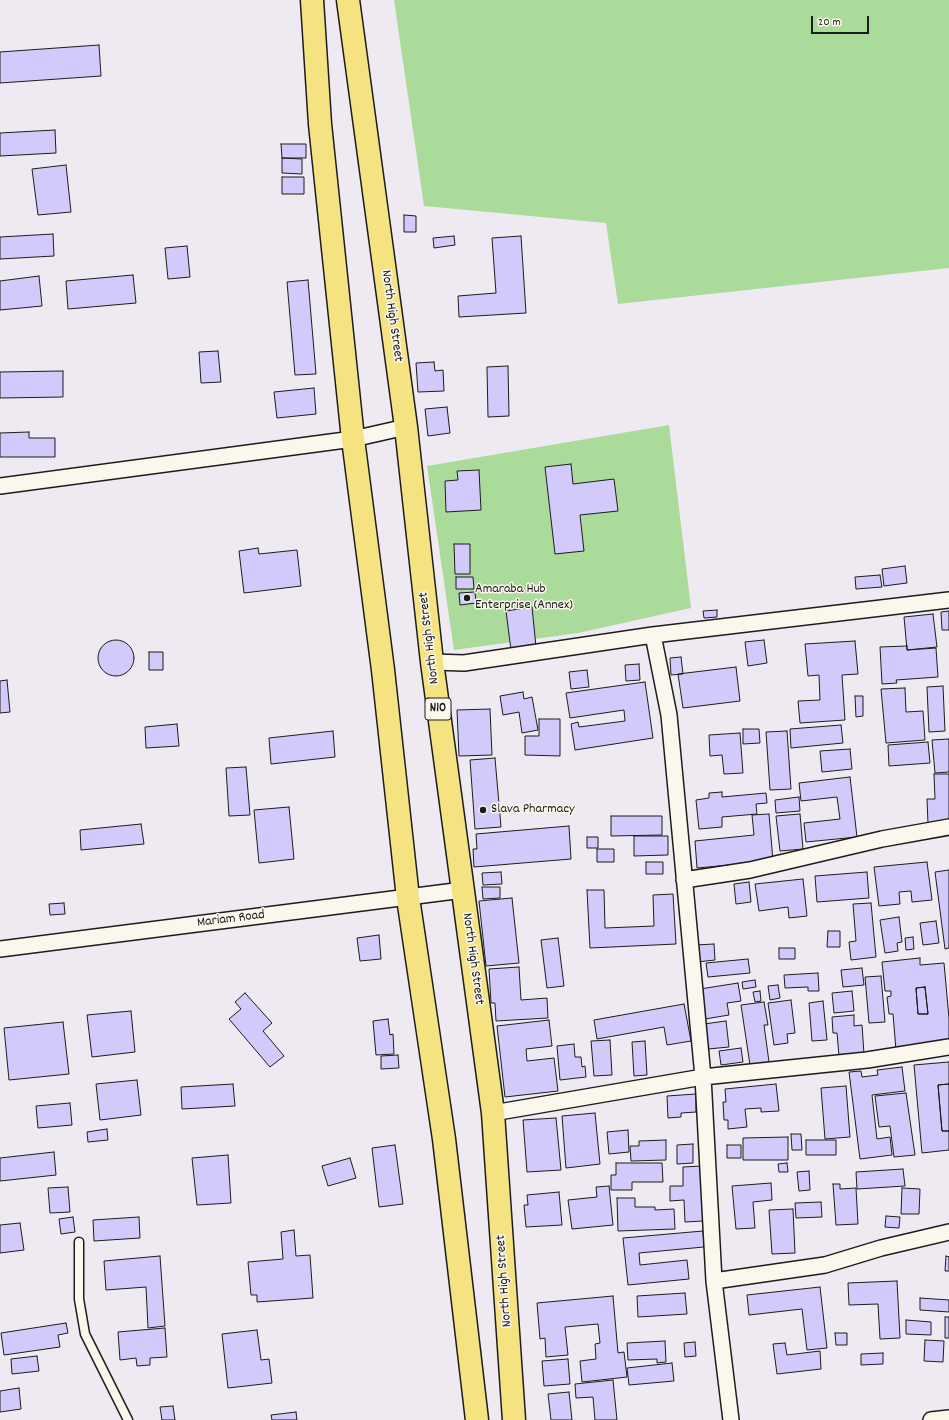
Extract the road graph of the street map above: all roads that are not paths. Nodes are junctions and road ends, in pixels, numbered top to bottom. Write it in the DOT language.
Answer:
graph roads {
  1 [pos="312,0"];
  2 [pos="348,0"];
  3 [pos="406,427"];
  4 [pos="353,439"];
  5 [pos="0,486"];
  6 [pos="949,600"];
  7 [pos="653,636"];
  8 [pos="432,662"];
  9 [pos="949,827"];
  10 [pos="684,880"];
  11 [pos="463,890"];
  12 [pos="408,898"];
  13 [pos="0,949"];
  14 [pos="949,1047"];
  15 [pos="702,1077"];
  16 [pos="493,1113"];
  17 [pos="949,1232"];
  18 [pos="79,1242"];
  19 [pos="714,1281"];
  20 [pos="949,1418"];
  21 [pos="128,1420"];
  22 [pos="477,1420"];
  23 [pos="514,1420"];
  24 [pos="731,1420"];
  25 [pos="930,1420"];
  1 -- 4 [label="highway"];
  2 -- 3 [label="highway, North High Street / N10"];
  3 -- 4 [label="street"];
  3 -- 8 [label="highway, North High Street / N10"];
  4 -- 5 [label="street"];
  4 -- 12 [label="highway"];
  6 -- 7 [label="street"];
  7 -- 8 [label="street"];
  7 -- 10 [label="street"];
  8 -- 11 [label="highway, North High Street / N10"];
  9 -- 10 [label="street"];
  10 -- 15 [label="street"];
  11 -- 12 [label="street, Mariam Road"];
  11 -- 16 [label="highway, North High Street / N10"];
  12 -- 13 [label="street, Mariam Road"];
  12 -- 22 [label="highway"];
  14 -- 15 [label="street"];
  15 -- 16 [label="street"];
  15 -- 19 [label="street"];
  16 -- 23 [label="highway, North High Street / N10"];
  17 -- 19 [label="street"];
  18 -- 21 [label="lane"];
  19 -- 24 [label="street"];
  20 -- 25 [label="street"];
}
